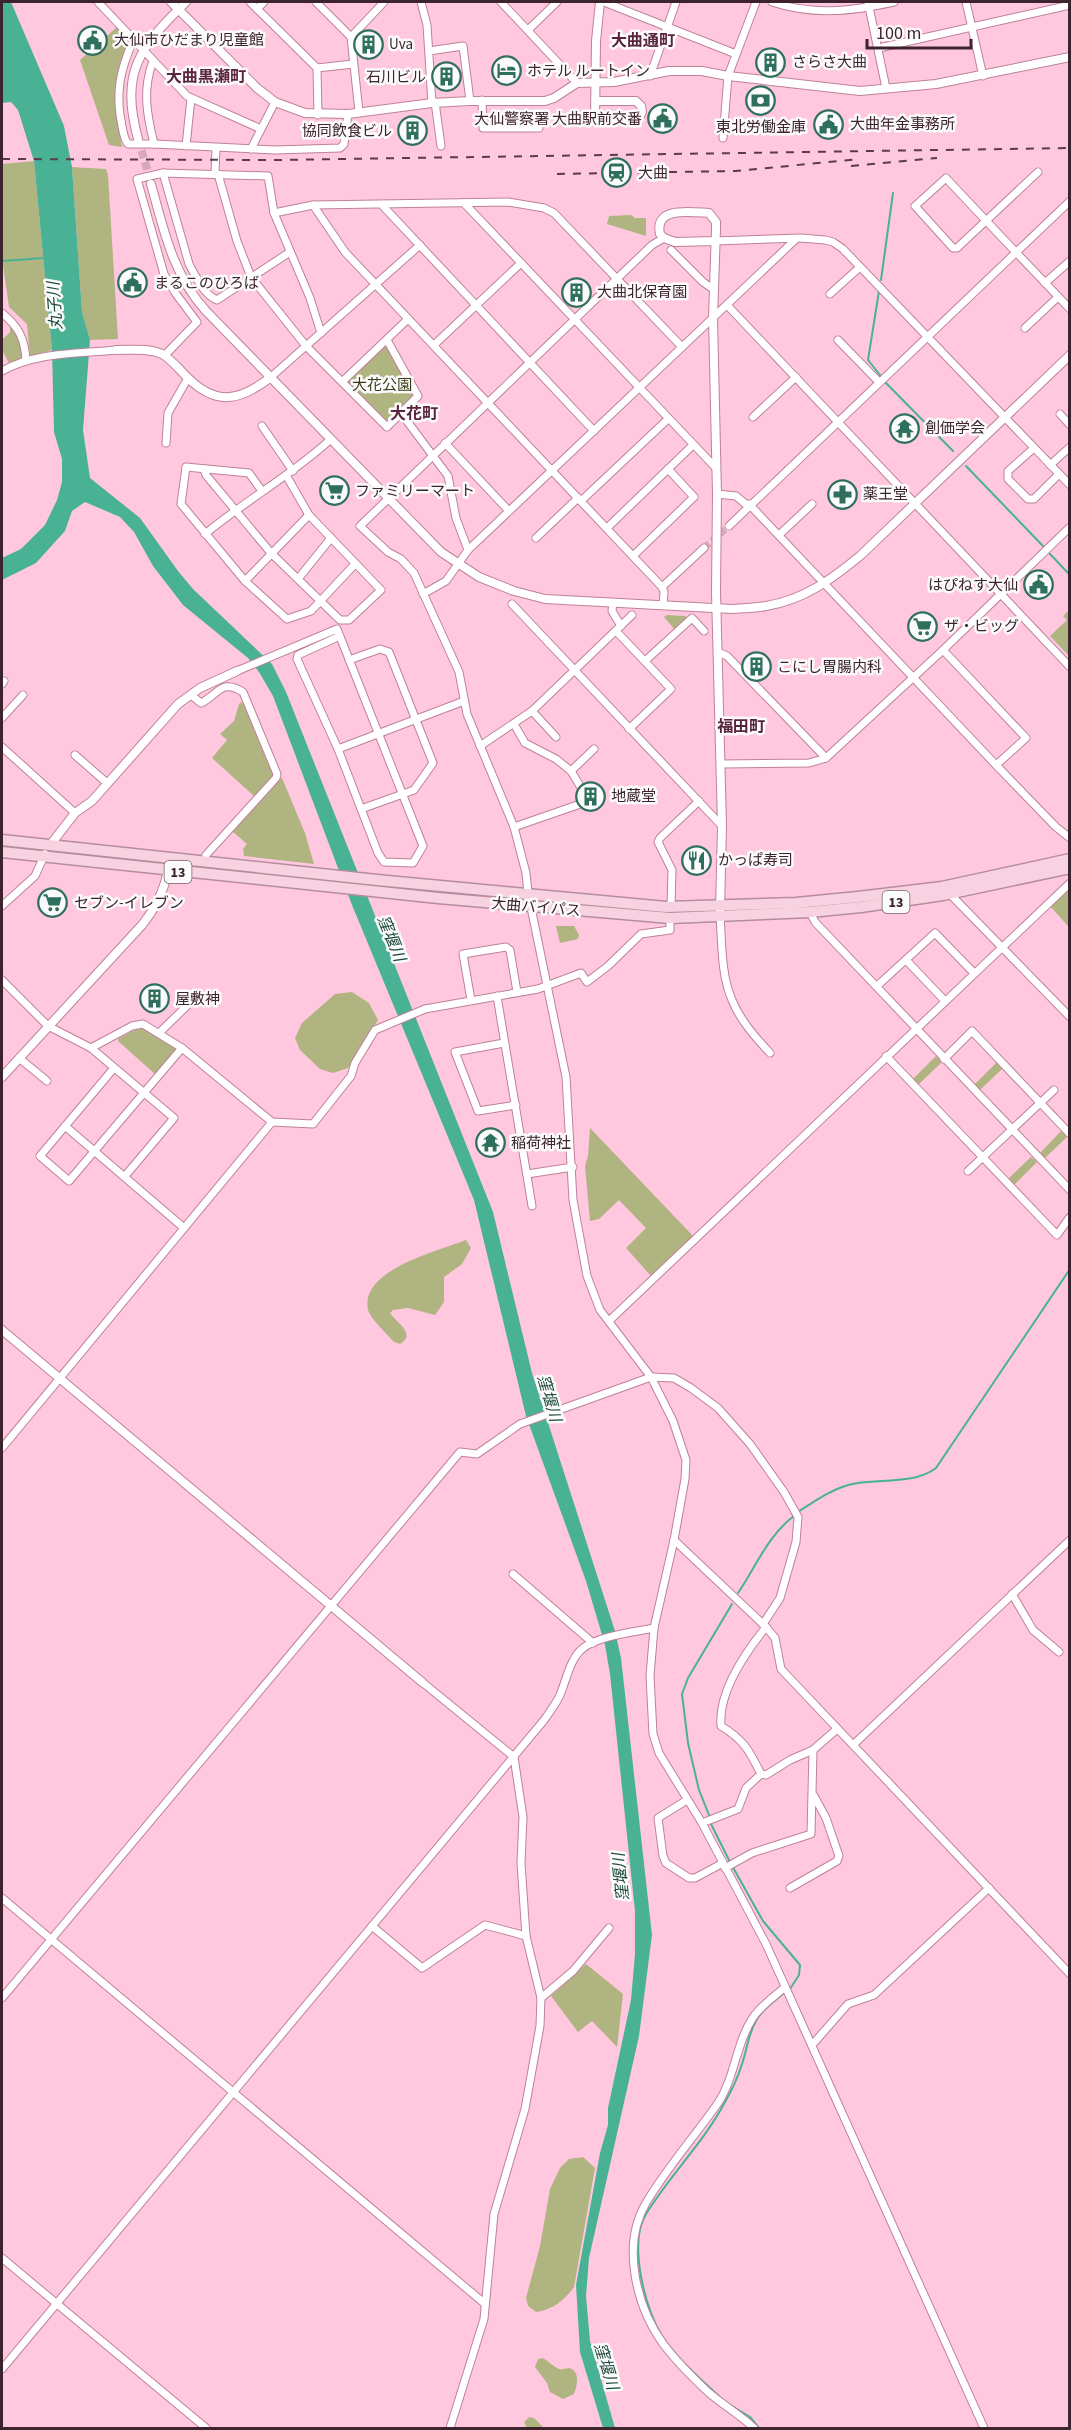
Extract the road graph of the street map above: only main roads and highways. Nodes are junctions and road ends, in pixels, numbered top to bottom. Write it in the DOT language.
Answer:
graph roads {
  1 [pos="2,840"];
  2 [pos="2,852"];
  3 [pos="1070,860"];
  4 [pos="1070,868"];
  5 [pos="379,886"];
  6 [pos="720,911"];
  7 [pos="671,912"];
  1 -- 5 [label="highway, 大曲バイパス / 13"];
  2 -- 5 [label="highway, 大曲バイパス / 13"];
  3 -- 6 [label="highway, 大曲バイパス / 13"];
  4 -- 6 [label="highway, 大曲バイパス / 13"];
  5 -- 7 [label="highway, 大曲バイパス / 13"];
  5 -- 7 [label="highway, 大曲バイパス / 13"];
  6 -- 7 [label="highway, 大曲バイパス / 13"];
}
